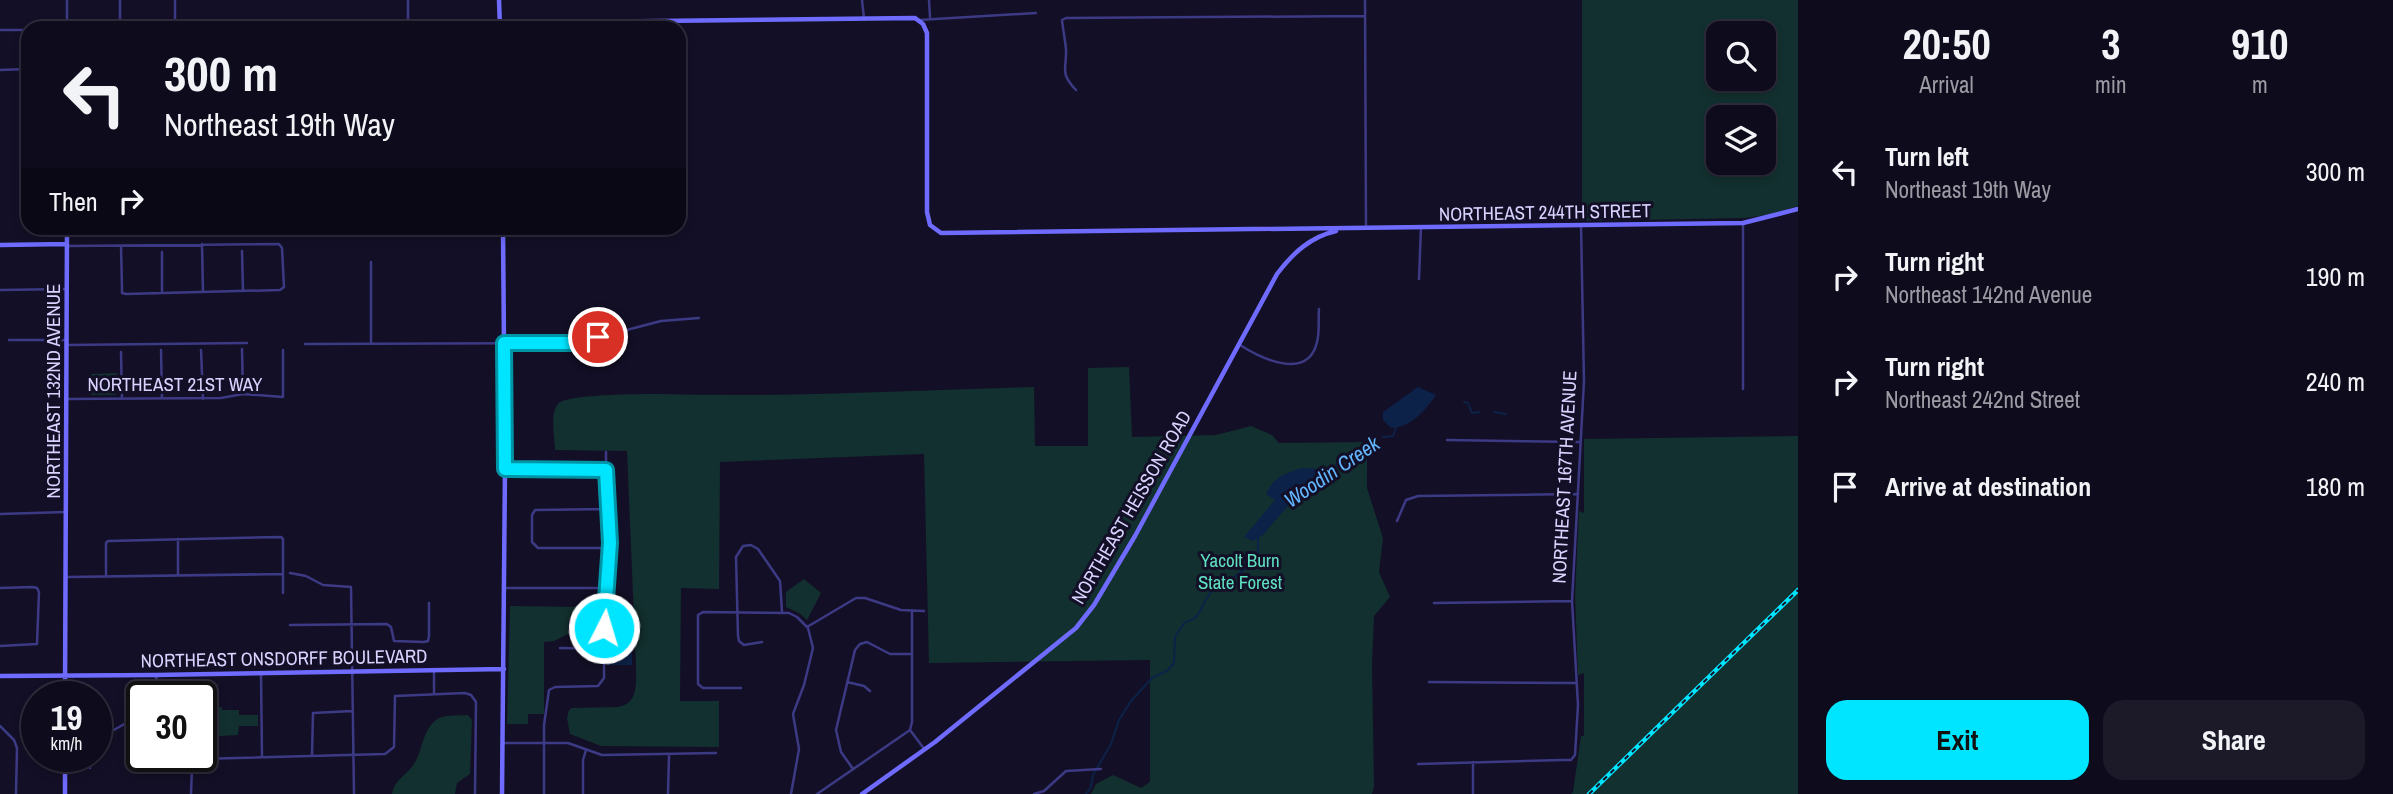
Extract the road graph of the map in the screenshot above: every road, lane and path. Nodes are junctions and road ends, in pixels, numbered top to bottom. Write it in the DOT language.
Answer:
graph roads {
  1 [pos="67,0"];
  2 [pos="120,0"];
  3 [pos="175,0"];
  4 [pos="408,0"];
  5 [pos="499,0"];
  6 [pos="862,0"];
  7 [pos="929,0"];
  8 [pos="1365,0"];
  9 [pos="1035,13"];
  10 [pos="1365,16"];
  11 [pos="864,18"];
  12 [pos="930,18"];
  13 [pos="919,20"];
  14 [pos="68,21"];
  15 [pos="120,21"];
  16 [pos="175,21"];
  17 [pos="408,21"];
  18 [pos="499,21"];
  19 [pos="662,21"];
  20 [pos="0,30"];
  21 [pos="21,30"];
  22 [pos="21,69"];
  23 [pos="0,70"];
  24 [pos="1076,90"];
  25 [pos="1798,209"];
  26 [pos="1743,223"];
  27 [pos="1581,225"];
  28 [pos="1421,227"];
  29 [pos="1347,228"];
  30 [pos="1366,228"];
  31 [pos="1302,229"];
  32 [pos="67,235"];
  33 [pos="503,235"];
  34 [pos="1314,239"];
  35 [pos="202,244"];
  36 [pos="0,245"];
  37 [pos="67,245"];
  38 [pos="121,246"];
  39 [pos="242,251"];
  40 [pos="162,252"];
  41 [pos="370,262"];
  42 [pos="1419,279"];
  43 [pos="67,289"];
  44 [pos="0,290"];
  45 [pos="243,291"];
  46 [pos="203,292"];
  47 [pos="162,293"];
  48 [pos="1319,309"];
  49 [pos="699,318"];
  50 [pos="9,340"];
  51 [pos="67,342"];
  52 [pos="247,343"];
  53 [pos="371,343"];
  54 [pos="504,343"];
  55 [pos="305,344"];
  56 [pos="1239,345"];
  57 [pos="242,349"];
  58 [pos="161,350"];
  59 [pos="201,350"];
  60 [pos="283,350"];
  61 [pos="121,352"];
  62 [pos="1743,389"];
  63 [pos="243,394"];
  64 [pos="122,398"];
  65 [pos="67,399"];
  66 [pos="162,399"];
  67 [pos="203,399"];
  68 [pos="1447,440"];
  69 [pos="1580,442"];
  70 [pos="606,452"];
  71 [pos="505,469"];
  72 [pos="606,470"];
  73 [pos="1577,494"];
  74 [pos="608,509"];
  75 [pos="66,512"];
  76 [pos="0,514"];
  77 [pos="1397,521"];
  78 [pos="178,539"];
  79 [pos="610,548"];
  80 [pos="290,573"];
  81 [pos="283,575"];
  82 [pos="178,576"];
  83 [pos="106,577"];
  84 [pos="66,578"];
  85 [pos="0,588"];
  86 [pos="504,588"];
  87 [pos="608,588"];
  88 [pos="283,593"];
  89 [pos="1572,601"];
  90 [pos="429,603"];
  91 [pos="1434,603"];
  92 [pos="912,611"];
  93 [pos="924,611"];
  94 [pos="782,612"];
  95 [pos="736,613"];
  96 [pos="290,625"];
  97 [pos="351,625"];
  98 [pos="807,627"];
  99 [pos="762,642"];
  100 [pos="0,646"];
  101 [pos="560,648"];
  102 [pos="604,649"];
  103 [pos="912,654"];
  104 [pos="434,669"];
  105 [pos="503,669"];
  106 [pos="352,670"];
  107 [pos="65,674"];
  108 [pos="0,676"];
  109 [pos="261,676"];
  110 [pos="156,678"];
  111 [pos="65,681"];
  112 [pos="158,681"];
  113 [pos="848,682"];
  114 [pos="1429,682"];
  115 [pos="1575,683"];
  116 [pos="741,688"];
  117 [pos="870,691"];
  118 [pos="434,693"];
  119 [pos="352,711"];
  120 [pos="1,728"];
  121 [pos="910,730"];
  122 [pos="503,743"];
  123 [pos="544,743"];
  124 [pos="586,750"];
  125 [pos="925,750"];
  126 [pos="716,753"];
  127 [pos="669,754"];
  128 [pos="312,755"];
  129 [pos="353,755"];
  130 [pos="262,757"];
  131 [pos="1473,762"];
  132 [pos="1418,764"];
  133 [pos="853,769"];
  134 [pos="1101,769"];
  135 [pos="65,772"];
  136 [pos="16,794"];
  137 [pos="65,794"];
  138 [pos="191,794"];
  139 [pos="354,794"];
  140 [pos="475,794"];
  141 [pos="502,794"];
  142 [pos="544,794"];
  143 [pos="583,794"];
  144 [pos="668,794"];
  145 [pos="791,794"];
  146 [pos="817,794"];
  147 [pos="862,794"];
  148 [pos="1034,794"];
  149 [pos="1473,794"];
  1 -- 14 [label="street"];
  2 -- 15 [label="street"];
  3 -- 16 [label="street"];
  4 -- 17 [label="street"];
  5 -- 18 [label="street"];
  6 -- 11 [label="street"];
  7 -- 12 [label="street"];
  8 -- 10 [label="street"];
  9 -- 12 [label="street"];
  10 -- 24 [label="street"];
  10 -- 30 [label="street"];
  11 -- 13 [label="street"];
  11 -- 19 [label="street"];
  12 -- 13 [label="street"];
  13 -- 31 [label="street"];
  20 -- 21 [label="street"];
  22 -- 23 [label="street"];
  25 -- 26 [label="street, NORTHEAST 244TH STREET"];
  26 -- 27 [label="street, NORTHEAST 244TH STREET"];
  26 -- 62 [label="street"];
  27 -- 28 [label="street, NORTHEAST 244TH STREET"];
  27 -- 69 [label="street, NORTHEAST 167TH AVENUE"];
  28 -- 30 [label="street, NORTHEAST 244TH STREET"];
  28 -- 42 [label="street"];
  29 -- 30 [label="street, NORTHEAST 244TH STREET"];
  29 -- 31 [label="street, NORTHEAST 244TH STREET"];
  29 -- 34 [label="street, NORTHEAST HEISSON ROAD"];
  31 -- 34 [label="street"];
  32 -- 37 [label="street, NORTHEAST 132ND AVENUE"];
  33 -- 54 [label="street"];
  34 -- 56 [label="street, NORTHEAST HEISSON ROAD"];
  35 -- 38 [label="street"];
  35 -- 45 [label="street"];
  35 -- 46 [label="street"];
  36 -- 37 [label="street"];
  37 -- 38 [label="street"];
  37 -- 43 [label="street, NORTHEAST 132ND AVENUE"];
  38 -- 47 [label="street"];
  39 -- 45 [label="street"];
  40 -- 47 [label="street"];
  41 -- 53 [label="street"];
  43 -- 44 [label="street"];
  43 -- 51 [label="street, NORTHEAST 132ND AVENUE"];
  45 -- 46 [label="street"];
  46 -- 47 [label="street"];
  48 -- 56 [label="street"];
  49 -- 54 [label="street"];
  50 -- 51 [label="street"];
  51 -- 52 [label="street"];
  51 -- 65 [label="street, NORTHEAST 132ND AVENUE"];
  53 -- 54 [label="street"];
  53 -- 55 [label="street"];
  54 -- 71 [label="street"];
  56 -- 125 [label="street, NORTHEAST HEISSON ROAD"];
  57 -- 63 [label="street"];
  58 -- 66 [label="street"];
  59 -- 67 [label="street"];
  60 -- 63 [label="street, NORTHEAST 21ST WAY"];
  61 -- 64 [label="street"];
  63 -- 67 [label="street, NORTHEAST 21ST WAY"];
  64 -- 65 [label="street, NORTHEAST 21ST WAY"];
  64 -- 66 [label="street, NORTHEAST 21ST WAY"];
  65 -- 75 [label="street, NORTHEAST 132ND AVENUE"];
  66 -- 67 [label="street, NORTHEAST 21ST WAY"];
  68 -- 69 [label="street"];
  69 -- 73 [label="street, NORTHEAST 167TH AVENUE"];
  70 -- 72 [label="street"];
  71 -- 72 [label="street"];
  71 -- 86 [label="street"];
  72 -- 74 [label="street"];
  73 -- 77 [label="street"];
  73 -- 89 [label="street, NORTHEAST 167TH AVENUE"];
  74 -- 79 [label="street"];
  74 -- 79 [label="street"];
  75 -- 76 [label="street"];
  75 -- 84 [label="street, NORTHEAST 132ND AVENUE"];
  78 -- 81 [label="street"];
  78 -- 82 [label="street"];
  78 -- 83 [label="street"];
  79 -- 87 [label="street"];
  80 -- 97 [label="street"];
  81 -- 82 [label="street"];
  81 -- 88 [label="street"];
  82 -- 83 [label="street"];
  83 -- 84 [label="street"];
  84 -- 107 [label="street, NORTHEAST 132ND AVENUE"];
  85 -- 100 [label="street"];
  86 -- 87 [label="street"];
  86 -- 105 [label="street"];
  87 -- 102 [label="street"];
  89 -- 91 [label="street"];
  89 -- 115 [label="street, NORTHEAST 167TH AVENUE"];
  90 -- 97 [label="street"];
  92 -- 93 [label="street"];
  92 -- 98 [label="street"];
  92 -- 103 [label="street"];
  94 -- 95 [label="street"];
  94 -- 95 [label="street"];
  94 -- 98 [label="street"];
  95 -- 99 [label="street"];
  95 -- 116 [label="street"];
  96 -- 97 [label="street"];
  97 -- 106 [label="street"];
  98 -- 145 [label="street"];
  101 -- 102 [label="street"];
  102 -- 123 [label="street"];
  103 -- 113 [label="street"];
  103 -- 121 [label="street"];
  104 -- 105 [label="street, NORTHEAST ONSDORFF BOULEVARD"];
  104 -- 106 [label="street, NORTHEAST ONSDORFF BOULEVARD"];
  104 -- 118 [label="street"];
  105 -- 122 [label="street"];
  106 -- 109 [label="street, NORTHEAST ONSDORFF BOULEVARD"];
  106 -- 119 [label="street"];
  107 -- 108 [label="street, NORTHEAST ONSDORFF BOULEVARD"];
  107 -- 110 [label="street, NORTHEAST ONSDORFF BOULEVARD"];
  107 -- 111 [label="street, NORTHEAST 132ND AVENUE"];
  109 -- 110 [label="street, NORTHEAST ONSDORFF BOULEVARD"];
  109 -- 130 [label="street"];
  110 -- 112 [label="street"];
  113 -- 117 [label="street"];
  113 -- 133 [label="street"];
  114 -- 115 [label="street"];
  115 -- 131 [label="street, NORTHEAST 167TH AVENUE"];
  118 -- 129 [label="street"];
  118 -- 140 [label="street"];
  119 -- 128 [label="street"];
  119 -- 129 [label="street"];
  120 -- 136 [label="street"];
  121 -- 125 [label="street"];
  121 -- 133 [label="street"];
  122 -- 123 [label="street"];
  122 -- 141 [label="street"];
  123 -- 124 [label="street"];
  123 -- 142 [label="street"];
  124 -- 127 [label="street"];
  124 -- 143 [label="street"];
  125 -- 147 [label="street, NORTHEAST HEISSON ROAD"];
  126 -- 127 [label="street"];
  127 -- 144 [label="street"];
  128 -- 129 [label="street"];
  128 -- 130 [label="street"];
  129 -- 139 [label="street"];
  130 -- 138 [label="street"];
  131 -- 132 [label="street"];
  131 -- 149 [label="street"];
  133 -- 146 [label="street"];
  134 -- 148 [label="street"];
  135 -- 137 [label="street"];
}
